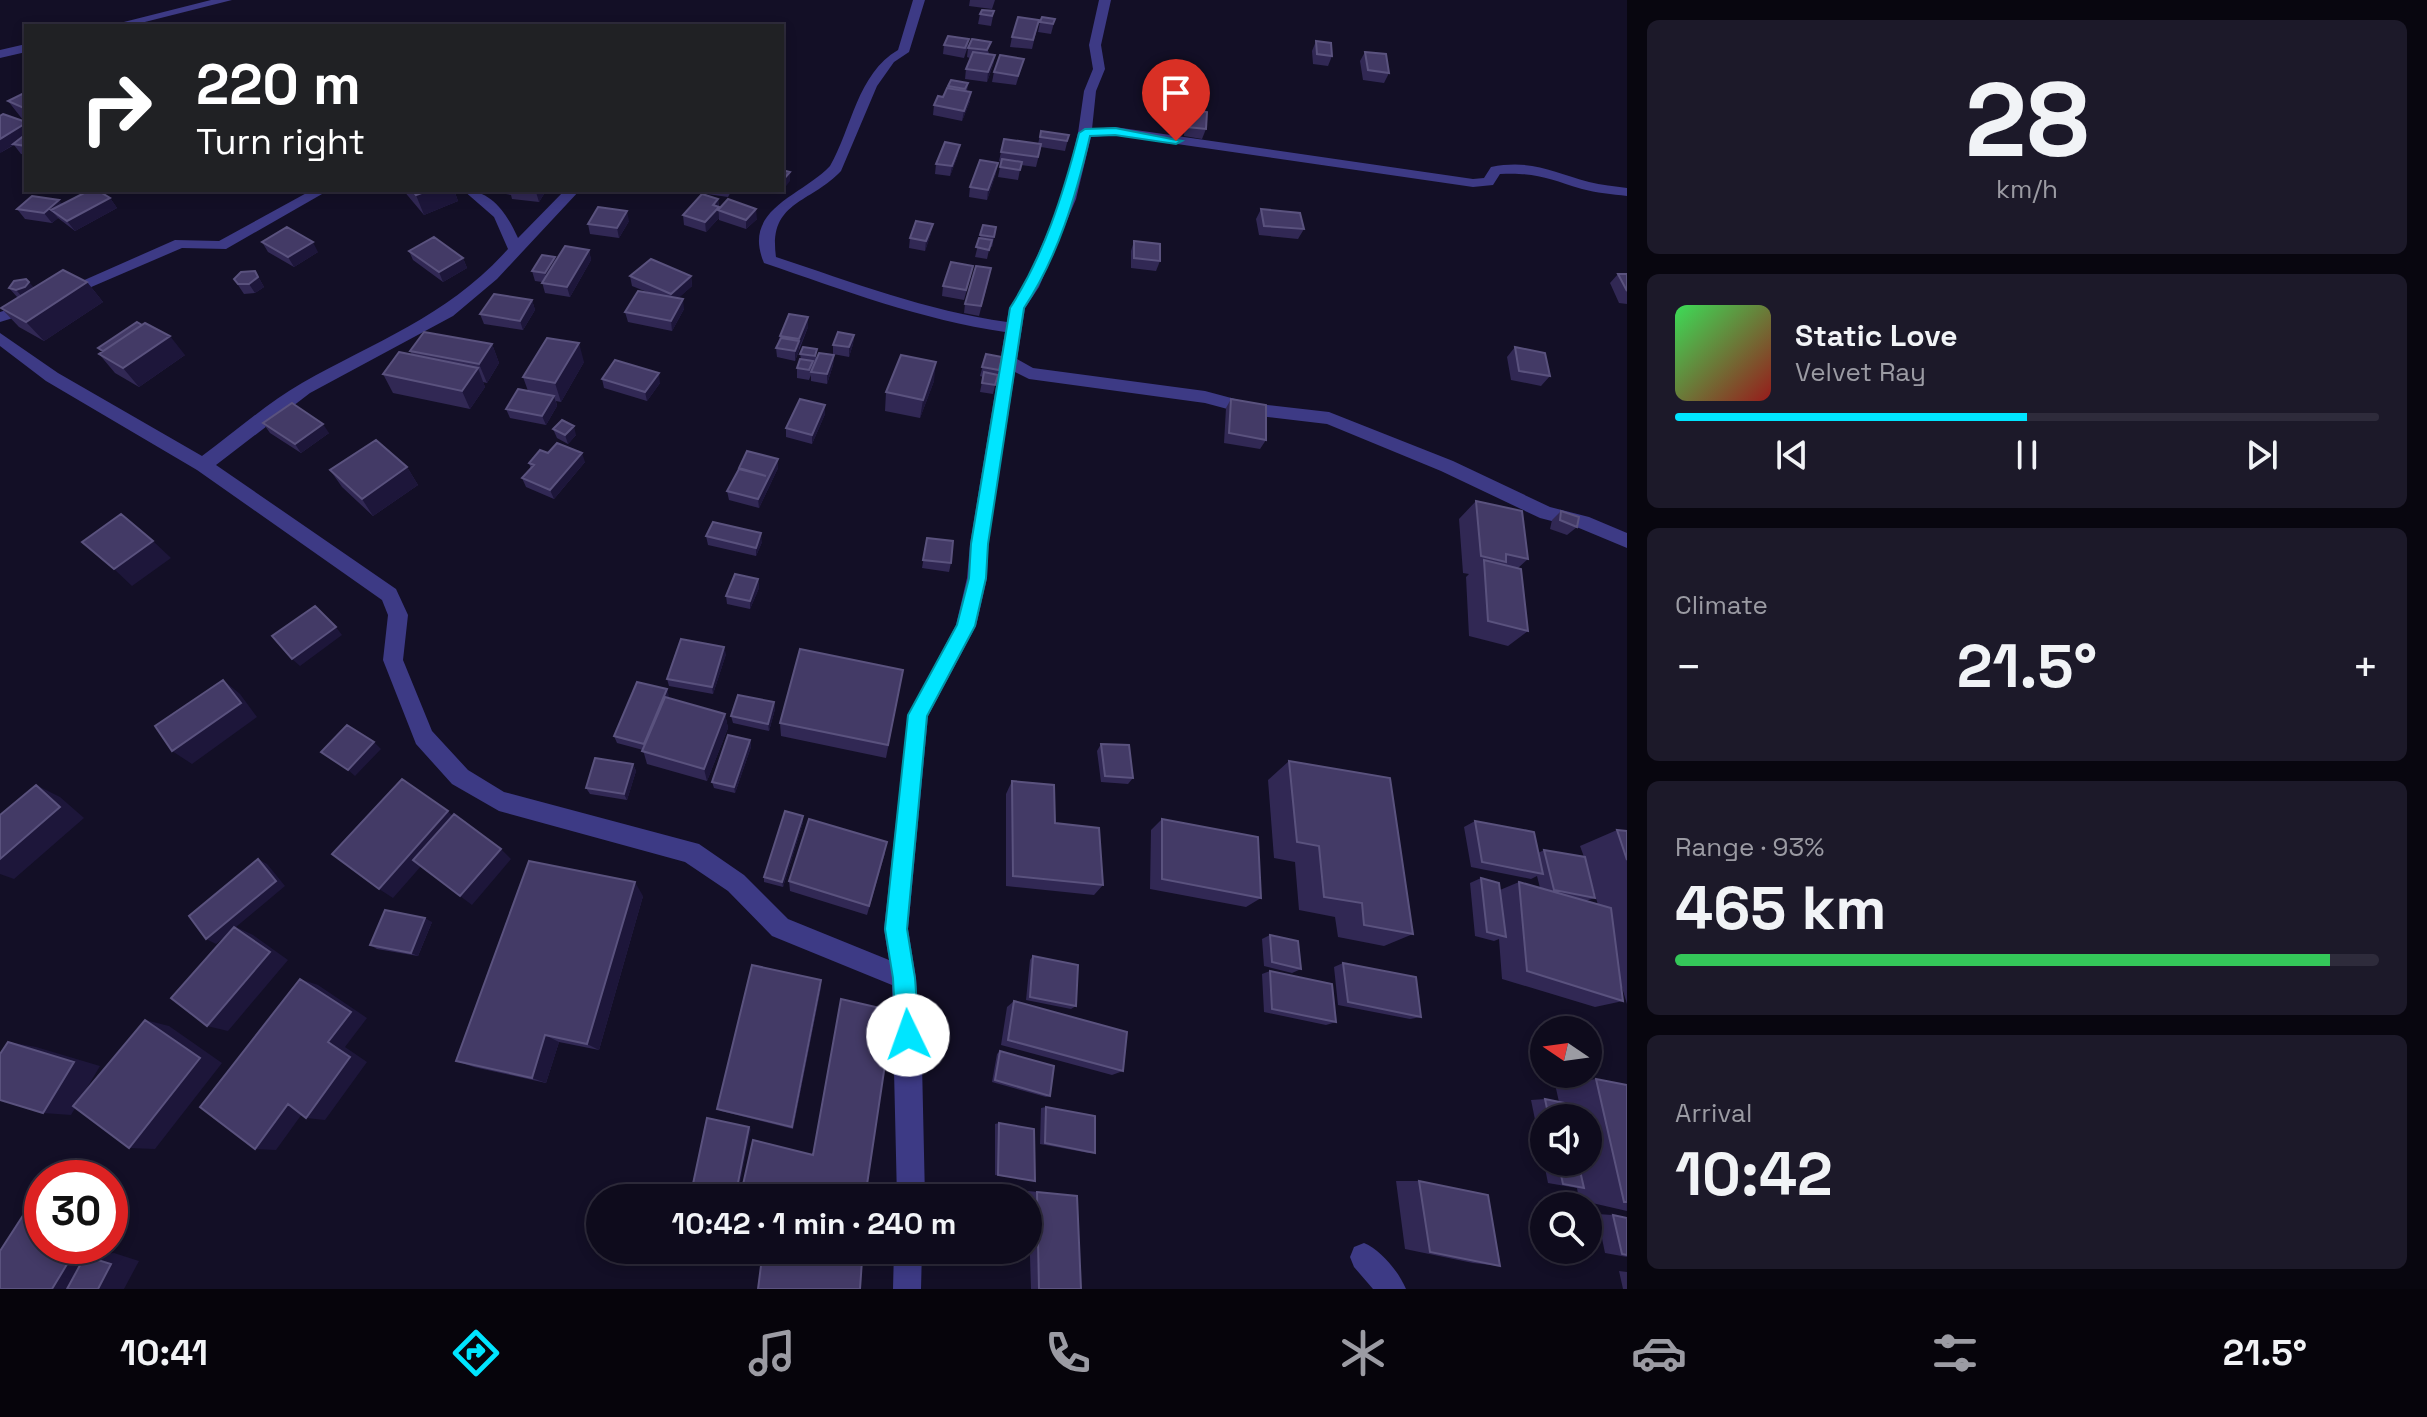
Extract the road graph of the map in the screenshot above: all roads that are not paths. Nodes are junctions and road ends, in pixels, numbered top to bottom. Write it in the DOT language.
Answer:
graph roads {
  1 [pos="226,0"];
  2 [pos="919,0"];
  3 [pos="1105,0"];
  4 [pos="123,24"];
  5 [pos="24,48"];
  6 [pos="0,54"];
  7 [pos="1085,133"];
  8 [pos="794,177"];
  9 [pos="817,184"];
  10 [pos="318,192"];
  11 [pos="472,192"];
  12 [pos="571,192"];
  13 [pos="1627,192"];
  14 [pos="516,251"];
  15 [pos="0,317"];
  16 [pos="1013,328"];
  17 [pos="0,338"];
  18 [pos="1008,361"];
  19 [pos="203,465"];
  20 [pos="1627,541"];
  21 [pos="904,978"];
  22 [pos="911,1184"];
  23 [pos="1364,1257"];
  24 [pos="908,1264"];
  25 [pos="907,1289"];
  26 [pos="1392,1289"];
  1 -- 4 [label="street"];
  2 -- 9 [label="street"];
  3 -- 7 [label="street"];
  5 -- 6 [label="street"];
  7 -- 13 [label="street"];
  7 -- 16 [label="street"];
  8 -- 9 [label="street"];
  9 -- 16 [label="street"];
  10 -- 15 [label="street"];
  11 -- 14 [label="street"];
  12 -- 14 [label="street"];
  14 -- 19 [label="street"];
  16 -- 18 [label="street"];
  17 -- 19 [label="street"];
  18 -- 20 [label="street"];
  18 -- 21 [label="street"];
  19 -- 21 [label="street"];
  21 -- 22 [label="street"];
  23 -- 26 [label="street"];
  24 -- 25 [label="street"];
}
